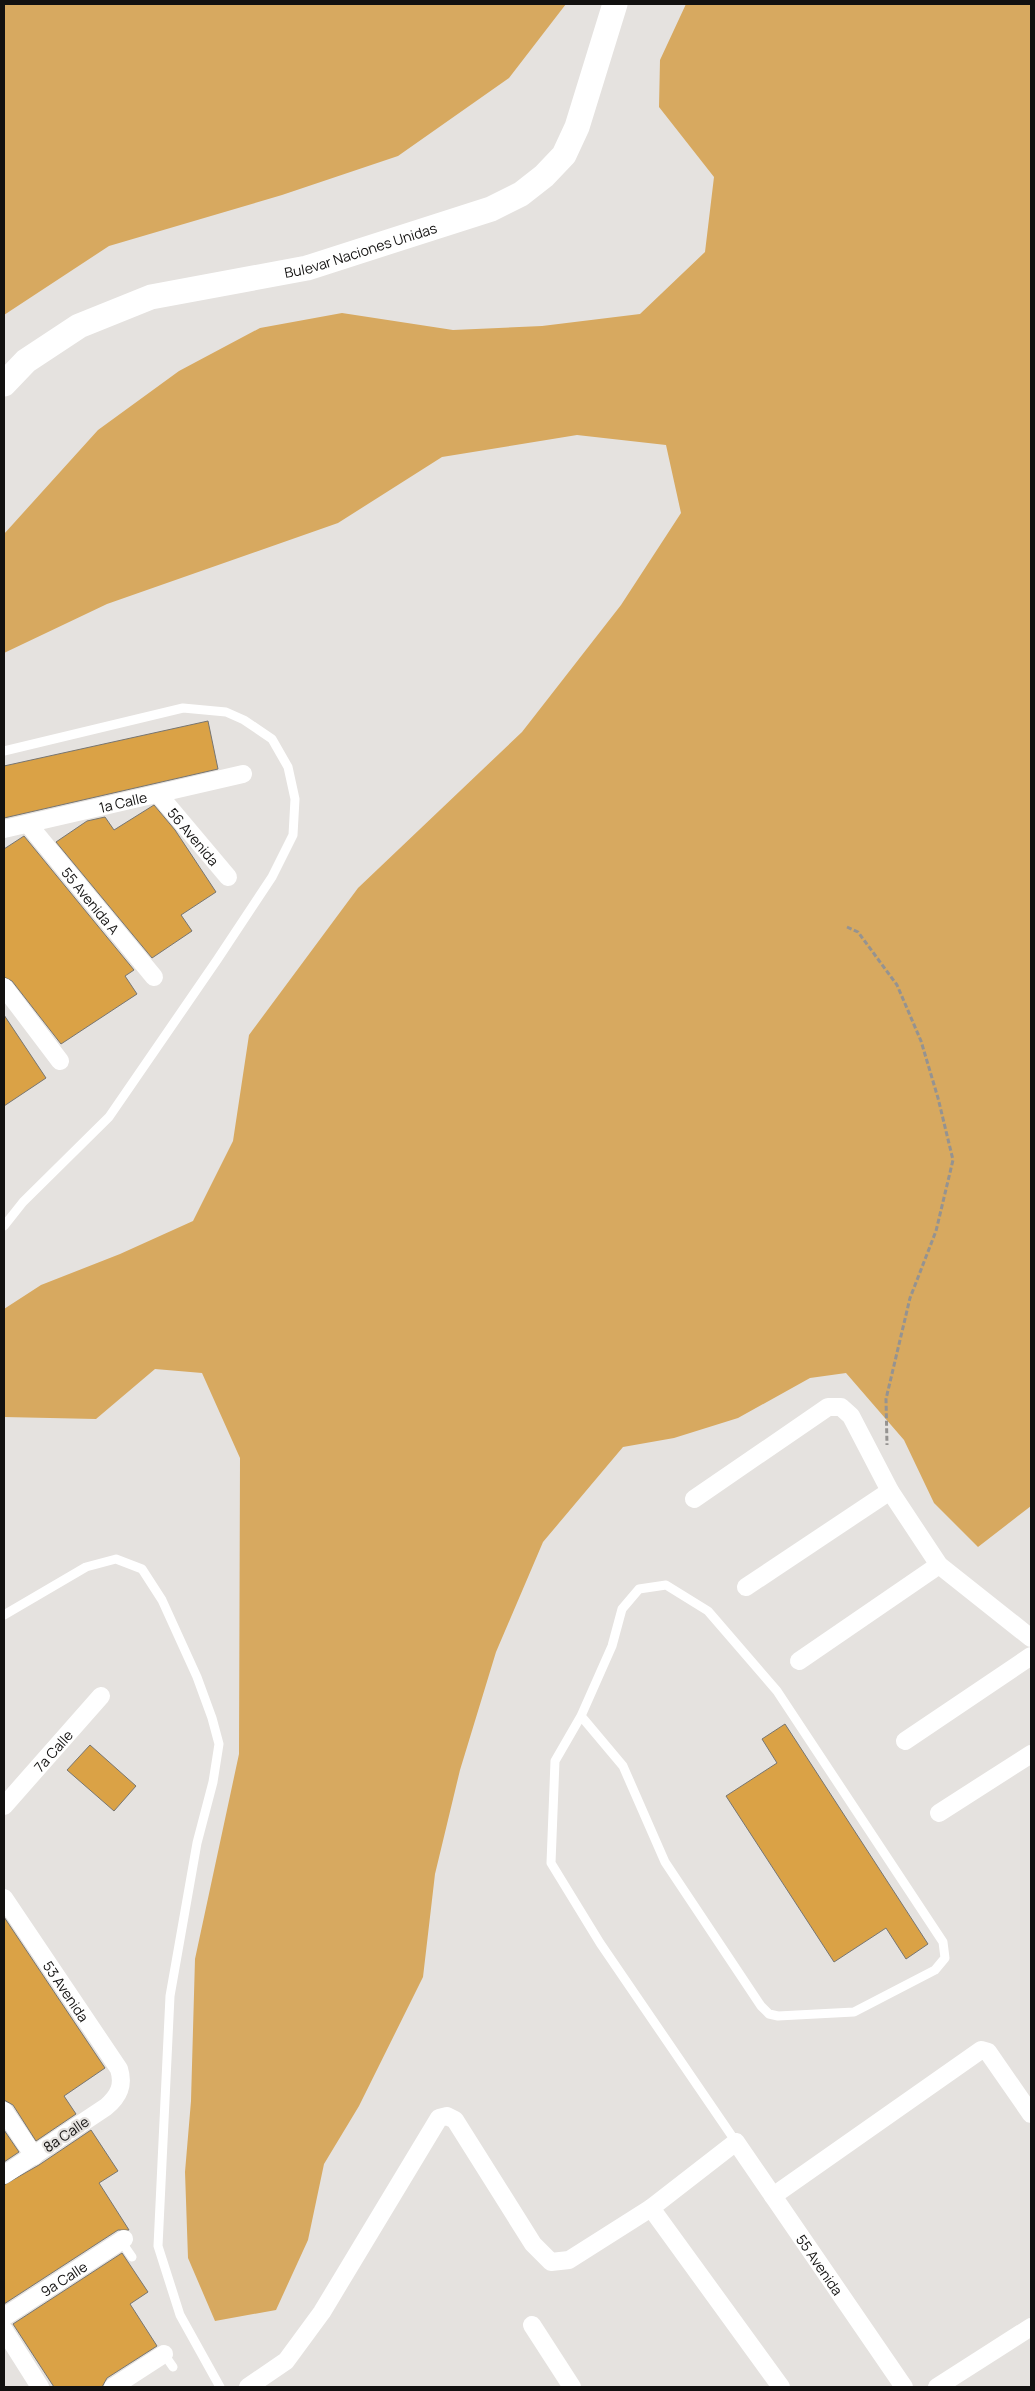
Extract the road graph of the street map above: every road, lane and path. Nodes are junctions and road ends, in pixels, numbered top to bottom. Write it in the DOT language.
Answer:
graph roads {
  1 [pos="615,4"];
  2 [pos="4,384"];
  3 [pos="4,751"];
  4 [pos="243,774"];
  5 [pos="159,795"];
  6 [pos="28,824"];
  7 [pos="4,829"];
  8 [pos="228,877"];
  9 [pos="847,927"];
  10 [pos="154,977"];
  11 [pos="4,987"];
  12 [pos="60,1061"];
  13 [pos="4,1226"];
  14 [pos="887,1446"];
  15 [pos="890,1491"];
  16 [pos="694,1499"];
  17 [pos="939,1565"];
  18 [pos="746,1587"];
  19 [pos="4,1615"];
  20 [pos="1031,1638"];
  21 [pos="1031,1656"];
  22 [pos="799,1661"];
  23 [pos="101,1696"];
  24 [pos="581,1716"];
  25 [pos="905,1741"];
  26 [pos="1031,1754"];
  27 [pos="4,1806"];
  28 [pos="939,1813"];
  29 [pos="4,1898"];
  30 [pos="121,2087"];
  31 [pos="4,2111"];
  32 [pos="1031,2114"];
  33 [pos="736,2142"];
  34 [pos="34,2156"];
  35 [pos="4,2175"];
  36 [pos="773,2196"];
  37 [pos="651,2208"];
  38 [pos="122,2240"];
  39 [pos="132,2257"];
  40 [pos="4,2317"];
  41 [pos="532,2325"];
  42 [pos="1031,2326"];
  43 [pos="4,2330"];
  44 [pos="169,2361"];
  45 [pos="40,2387"];
  46 [pos="113,2387"];
  47 [pos="220,2387"];
  48 [pos="248,2387"];
  49 [pos="572,2387"];
  50 [pos="781,2387"];
  51 [pos="904,2387"];
  52 [pos="937,2387"];
  1 -- 2 [label="main road, Bulevar Naciones Unidas"];
  3 -- 13 [label="lane"];
  4 -- 5 [label="street, 1a Calle"];
  5 -- 6 [label="street, 1a Calle"];
  5 -- 8 [label="street, 56 Avenida"];
  6 -- 7 [label="street, 1a Calle"];
  6 -- 10 [label="street, 55 Avenida A"];
  9 -- 14 [label="path"];
  11 -- 12 [label="street"];
  15 -- 16 [label="street"];
  15 -- 17 [label="street"];
  15 -- 18 [label="street"];
  17 -- 20 [label="street"];
  17 -- 22 [label="street"];
  19 -- 47 [label="lane"];
  21 -- 25 [label="street"];
  23 -- 27 [label="street, 7a Calle"];
  24 -- 24 [label="lane"];
  24 -- 33 [label="lane"];
  26 -- 28 [label="street"];
  29 -- 30 [label="street, 53 Avenida"];
  30 -- 34 [label="street, 8a Calle"];
  31 -- 34 [label="street"];
  32 -- 36 [label="street"];
  33 -- 36 [label="street, 55 Avenida"];
  33 -- 37 [label="street"];
  34 -- 35 [label="street, 8a Calle"];
  36 -- 51 [label="street, 55 Avenida"];
  37 -- 48 [label="street"];
  37 -- 50 [label="street"];
  38 -- 39 [label="lane"];
  38 -- 40 [label="street, 9a Calle"];
  41 -- 49 [label="street"];
  42 -- 52 [label="street"];
  43 -- 45 [label="street"];
  44 -- 46 [label="street"];
}
